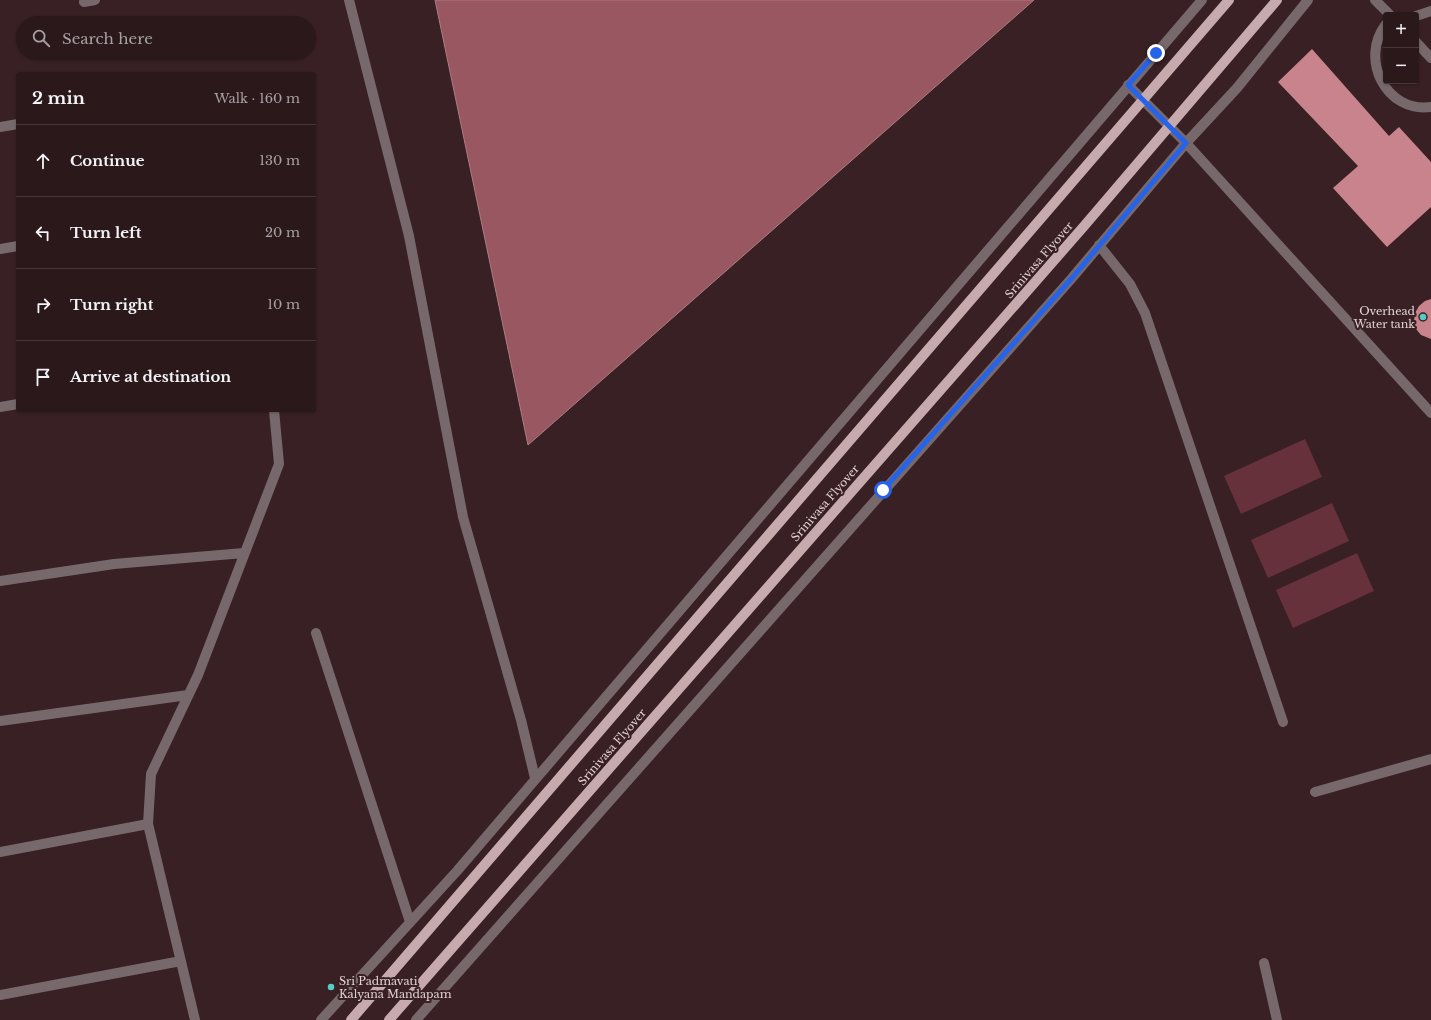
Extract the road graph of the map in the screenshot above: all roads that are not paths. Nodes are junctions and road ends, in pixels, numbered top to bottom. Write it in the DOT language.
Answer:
graph roads {
  1 [pos="96,0"];
  2 [pos="349,0"];
  3 [pos="1202,0"];
  4 [pos="1229,0"];
  5 [pos="1277,0"];
  6 [pos="1308,0"];
  7 [pos="1375,0"];
  8 [pos="84,2"];
  9 [pos="1431,11"];
  10 [pos="1387,12"];
  11 [pos="1419,15"];
  12 [pos="1383,28"];
  13 [pos="1419,45"];
  14 [pos="1431,58"];
  15 [pos="1128,85"];
  16 [pos="1431,107"];
  17 [pos="16,124"];
  18 [pos="0,127"];
  19 [pos="1186,143"];
  20 [pos="1100,245"];
  21 [pos="16,246"];
  22 [pos="0,249"];
  23 [pos="16,404"];
  24 [pos="0,408"];
  25 [pos="274,412"];
  26 [pos="1431,413"];
  27 [pos="244,553"];
  28 [pos="0,581"];
  29 [pos="316,633"];
  30 [pos="188,695"];
  31 [pos="0,721"];
  32 [pos="1283,722"];
  33 [pos="1431,759"];
  34 [pos="535,778"];
  35 [pos="1315,792"];
  36 [pos="148,824"];
  37 [pos="0,852"];
  38 [pos="410,922"];
  39 [pos="181,961"];
  40 [pos="1264,963"];
  41 [pos="0,995"];
  42 [pos="195,1020"];
  43 [pos="321,1020"];
  44 [pos="352,1020"];
  45 [pos="388,1020"];
  46 [pos="416,1020"];
  47 [pos="1276,1020"];
  1 -- 8 [label="street"];
  2 -- 34 [label="street"];
  3 -- 15 [label="street"];
  4 -- 44 [label="main road, Srinivasa Flyover"];
  5 -- 45 [label="main road, Srinivasa Flyover"];
  6 -- 19 [label="street"];
  7 -- 10 [label="street"];
  9 -- 11 [label="street"];
  12 -- 16 [label="street"];
  13 -- 14 [label="street"];
  15 -- 19 [label="street"];
  15 -- 34 [label="street"];
  17 -- 18 [label="street"];
  19 -- 20 [label="street"];
  19 -- 26 [label="street"];
  20 -- 32 [label="street"];
  20 -- 46 [label="street"];
  21 -- 22 [label="street"];
  23 -- 24 [label="street"];
  25 -- 27 [label="street"];
  27 -- 28 [label="street"];
  27 -- 30 [label="street"];
  29 -- 38 [label="street"];
  30 -- 31 [label="street"];
  30 -- 36 [label="street"];
  33 -- 35 [label="street"];
  34 -- 38 [label="street"];
  36 -- 37 [label="street"];
  36 -- 39 [label="street"];
  38 -- 43 [label="street"];
  39 -- 41 [label="street"];
  39 -- 42 [label="street"];
  40 -- 47 [label="street"];
}
